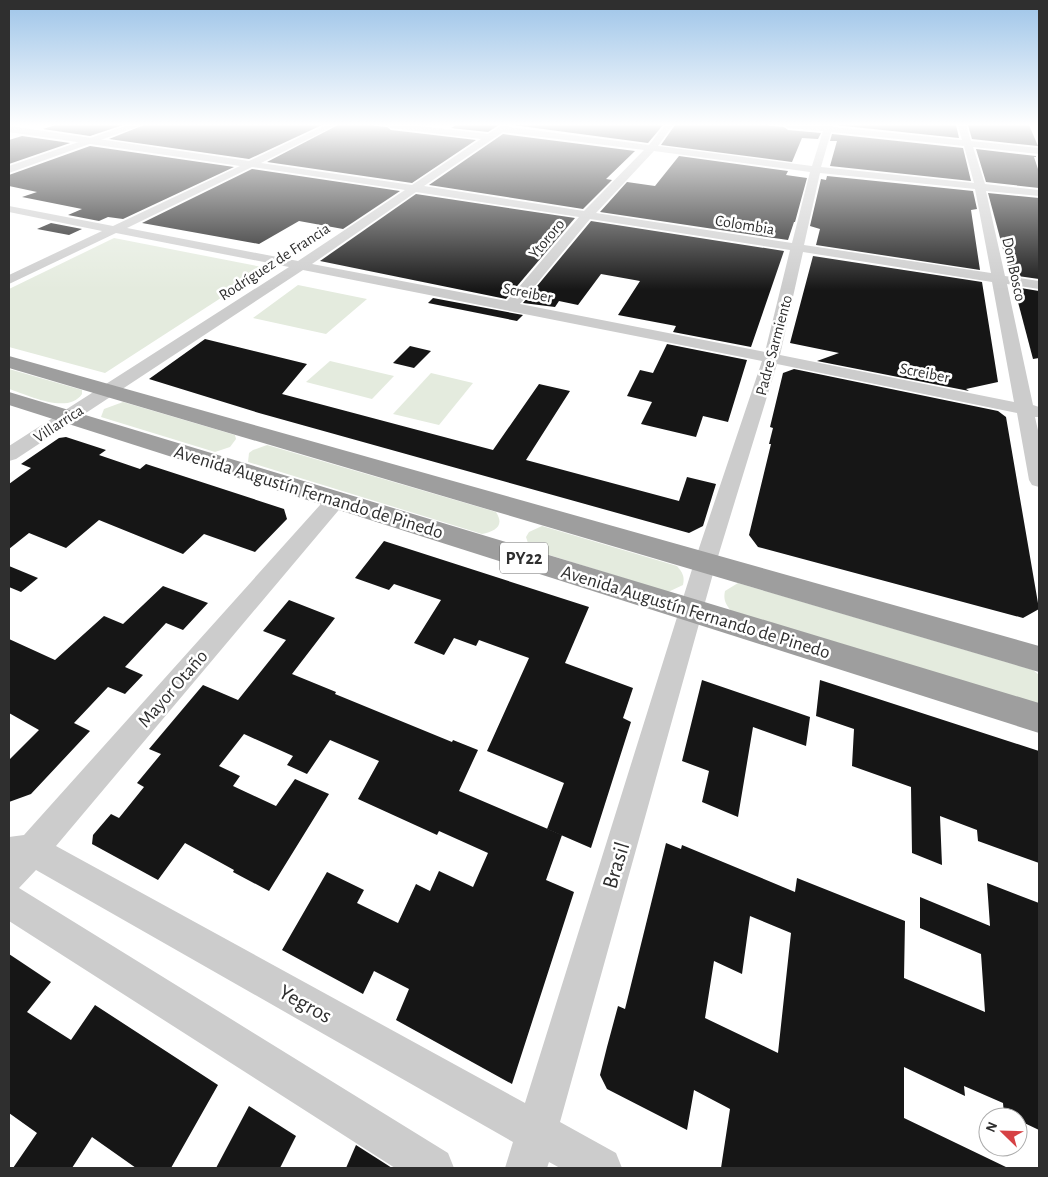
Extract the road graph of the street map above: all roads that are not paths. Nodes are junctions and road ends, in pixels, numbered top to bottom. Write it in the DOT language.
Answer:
graph roads {
  1 [pos="217,180"];
  2 [pos="356,180"];
  3 [pos="426,180"];
  4 [pos="621,180"];
  5 [pos="813,180"];
  6 [pos="925,180"];
  7 [pos="978,180"];
  8 [pos="980,186"];
  9 [pos="414,188"];
  10 [pos="1039,193"];
  11 [pos="9,209"];
  12 [pos="587,214"];
  13 [pos="114,230"];
  14 [pos="798,249"];
  15 [pos="300,266"];
  16 [pos="1000,279"];
  17 [pos="9,280"];
  18 [pos="1039,285"];
  19 [pos="510,306"];
  20 [pos="772,359"];
  21 [pos="9,362"];
  22 [pos="107,390"];
  23 [pos="9,398"];
  24 [pos="1032,411"];
  25 [pos="68,416"];
  26 [pos="9,455"];
  27 [pos="1039,480"];
  28 [pos="336,500"];
  29 [pos="705,563"];
  30 [pos="692,609"];
  31 [pos="1039,659"];
  32 [pos="1039,718"];
  33 [pos="17,860"];
  34 [pos="9,901"];
  35 [pos="536,1130"];
  36 [pos="433,1168"];
  37 [pos="526,1168"];
  38 [pos="600,1168"];
  1 -- 13 [label="street"];
  2 -- 9 [label="street, Colombia"];
  3 -- 9 [label="street, Rodríguez de Francia"];
  4 -- 12 [label="street, Ytororo"];
  5 -- 14 [label="street, Padre Sarmiento"];
  6 -- 8 [label="street"];
  7 -- 8 [label="street, Don Bosco"];
  8 -- 10 [label="street"];
  8 -- 16 [label="street, Don Bosco"];
  9 -- 12 [label="street, Colombia"];
  9 -- 15 [label="street, Rodríguez de Francia"];
  11 -- 13 [label="street, Screiber"];
  12 -- 14 [label="street, Colombia"];
  12 -- 19 [label="street, Ytororo"];
  13 -- 15 [label="street, Screiber"];
  13 -- 17 [label="street"];
  14 -- 16 [label="street, Colombia"];
  14 -- 20 [label="street, Padre Sarmiento"];
  15 -- 19 [label="street, Screiber"];
  15 -- 22 [label="street, Rodríguez de Francia"];
  16 -- 18 [label="street, Colombia"];
  16 -- 24 [label="street, Don Bosco"];
  19 -- 20 [label="street, Screiber"];
  20 -- 24 [label="street, Screiber"];
  20 -- 29 [label="street, Padre Sarmiento"];
  21 -- 22 [label="highway, Avenida Augustín Fernando de Pinedo / PY22"];
  22 -- 25 [label="street, Villarrica"];
  22 -- 29 [label="highway, Avenida Augustín Fernando de Pinedo / PY22"];
  23 -- 25 [label="highway, Avenida Augustín Fernando de Pinedo / PY22"];
  24 -- 27 [label="street, Don Bosco"];
  25 -- 26 [label="street, Villarrica"];
  25 -- 28 [label="highway, Avenida Augustín Fernando de Pinedo / PY22"];
  28 -- 30 [label="highway, Avenida Augustín Fernando de Pinedo / PY22"];
  28 -- 33 [label="street, Mayor Otaño"];
  29 -- 30 [label="street, Brasil"];
  29 -- 31 [label="highway, Avenida Augustín Fernando de Pinedo / PY22"];
  30 -- 32 [label="highway, Avenida Augustín Fernando de Pinedo / PY22"];
  30 -- 35 [label="street, Brasil"];
  33 -- 35 [label="street, Yegros"];
  34 -- 36 [label="street"];
  35 -- 37 [label="street, Brasil"];
  35 -- 38 [label="street, Yegros"];
}
